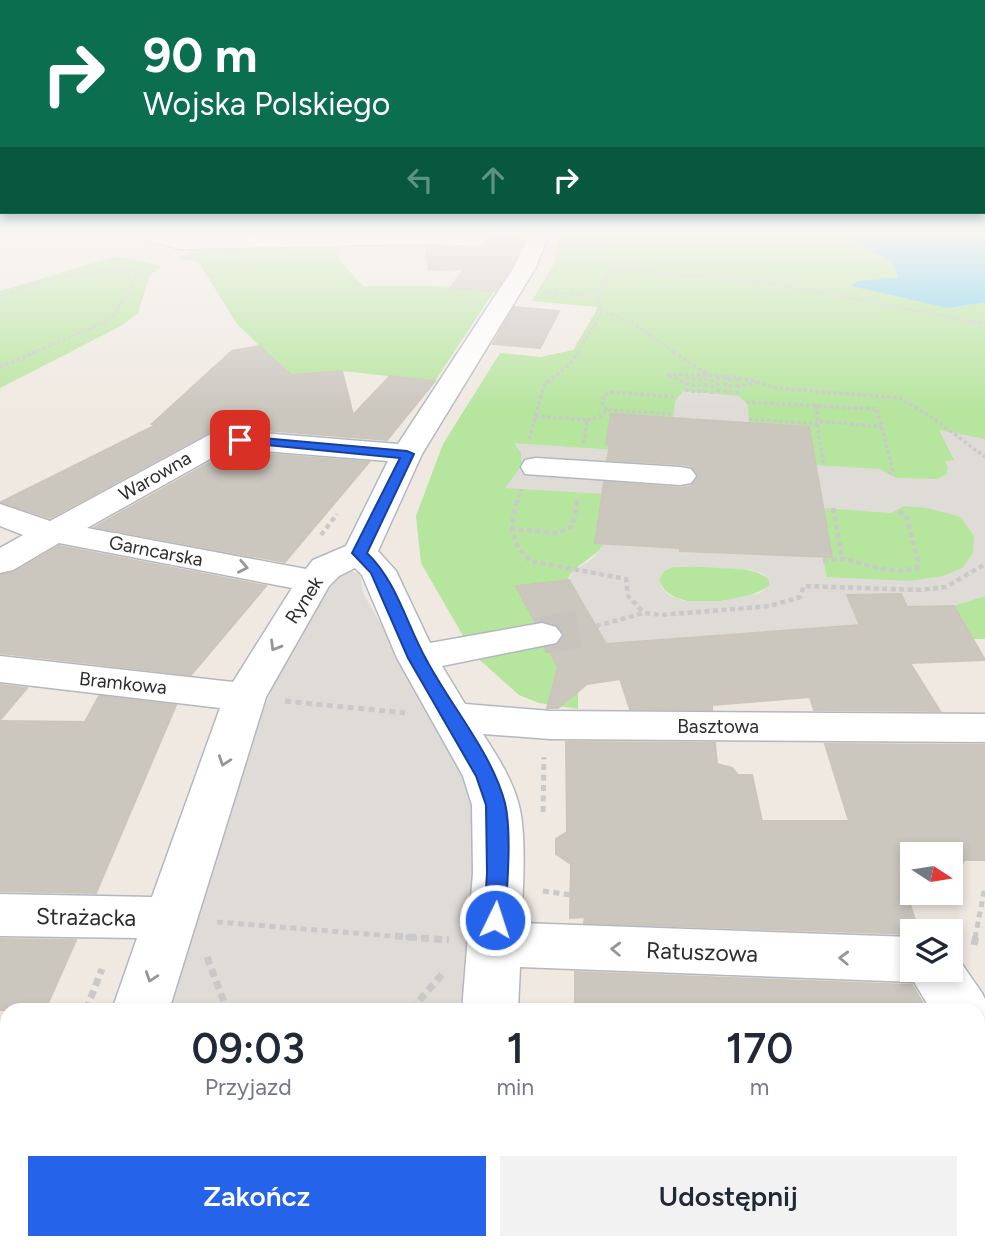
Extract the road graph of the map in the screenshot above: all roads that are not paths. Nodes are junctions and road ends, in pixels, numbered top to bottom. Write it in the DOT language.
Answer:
graph roads {
  1 [pos="510,294"];
  2 [pos="407,454"];
  3 [pos="530,454"];
  4 [pos="680,476"];
  5 [pos="0,514"];
  6 [pos="56,532"];
  7 [pos="360,553"];
  8 [pos="0,562"];
  9 [pos="314,581"];
  10 [pos="542,635"];
  11 [pos="417,658"];
  12 [pos="0,669"];
  13 [pos="245,697"];
  14 [pos="451,717"];
  15 [pos="985,728"];
  16 [pos="0,915"];
  17 [pos="182,919"];
  18 [pos="482,943"];
  19 [pos="900,960"];
  20 [pos="956,982"];
  21 [pos="143,1003"];
  22 [pos="489,1003"];
  23 [pos="961,1003"];
  1 -- 2 [label="street"];
  2 -- 6 [label="street, Warowna"];
  2 -- 7 [label="street"];
  3 -- 4 [label="street"];
  5 -- 6 [label="street, Garncarska"];
  6 -- 8 [label="street, Warowna"];
  6 -- 9 [label="street, Garncarska, one-way"];
  7 -- 9 [label="street, Rynek"];
  7 -- 11 [label="street"];
  9 -- 13 [label="street, Rynek, one-way"];
  10 -- 11 [label="street"];
  11 -- 14 [label="street"];
  12 -- 13 [label="street, Bramkowa"];
  13 -- 17 [label="street, Rynek, one-way"];
  14 -- 15 [label="street, Basztowa"];
  14 -- 18 [label="street"];
  16 -- 17 [label="street, Strażacka"];
  17 -- 21 [label="street, Rynek, one-way"];
  19 -- 18 [label="street, Ratuszowa, one-way"];
  18 -- 22 [label="street"];
  20 -- 23 [label="street"];
}
